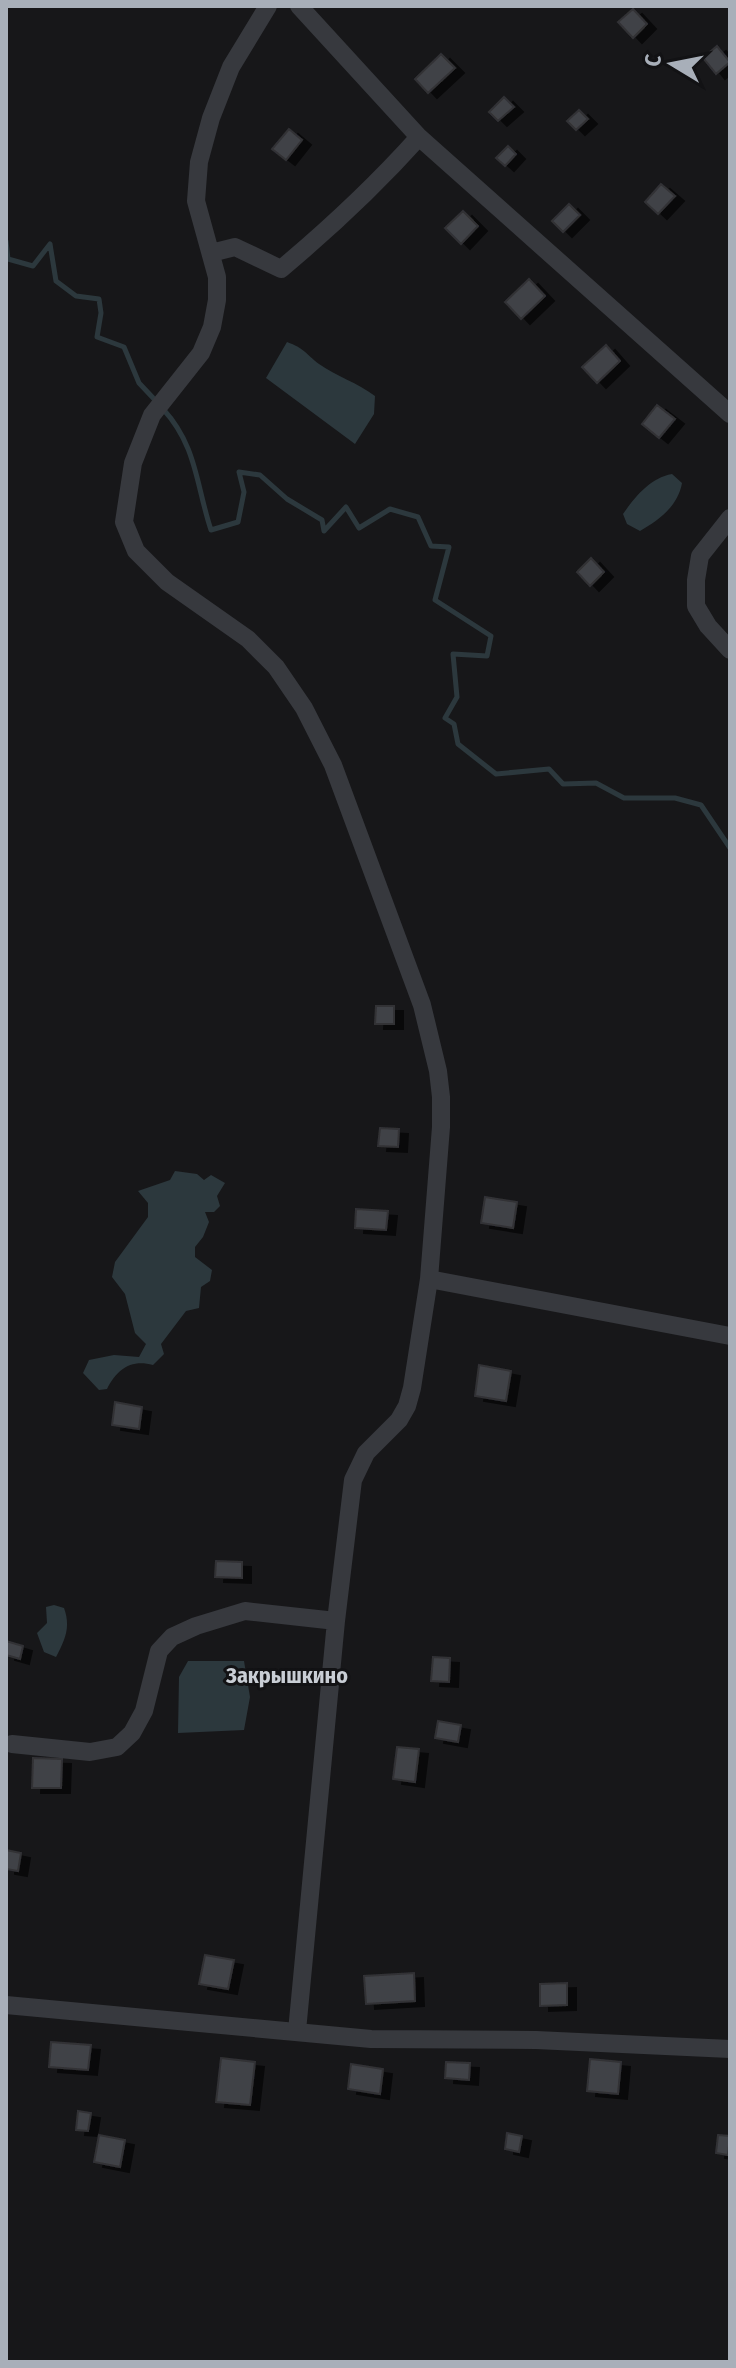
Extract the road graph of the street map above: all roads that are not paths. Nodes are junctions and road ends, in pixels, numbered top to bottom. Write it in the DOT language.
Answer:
graph roads {
  1 [pos="268,6"];
  2 [pos="299,6"];
  3 [pos="419,137"];
  4 [pos="211,253"];
  5 [pos="730,414"];
  6 [pos="730,518"];
  7 [pos="730,650"];
  8 [pos="429,1279"];
  9 [pos="730,1336"];
  10 [pos="336,1621"];
  11 [pos="12,1744"];
  12 [pos="6,2005"];
  13 [pos="297,2031"];
  14 [pos="730,2049"];
  1 -- 4 [label="street"];
  2 -- 3 [label="street"];
  3 -- 4 [label="street"];
  3 -- 5 [label="street"];
  4 -- 8 [label="street"];
  6 -- 7 [label="street"];
  8 -- 9 [label="street"];
  8 -- 10 [label="street"];
  10 -- 11 [label="street"];
  10 -- 13 [label="street"];
  12 -- 13 [label="street"];
  13 -- 14 [label="street"];
}
